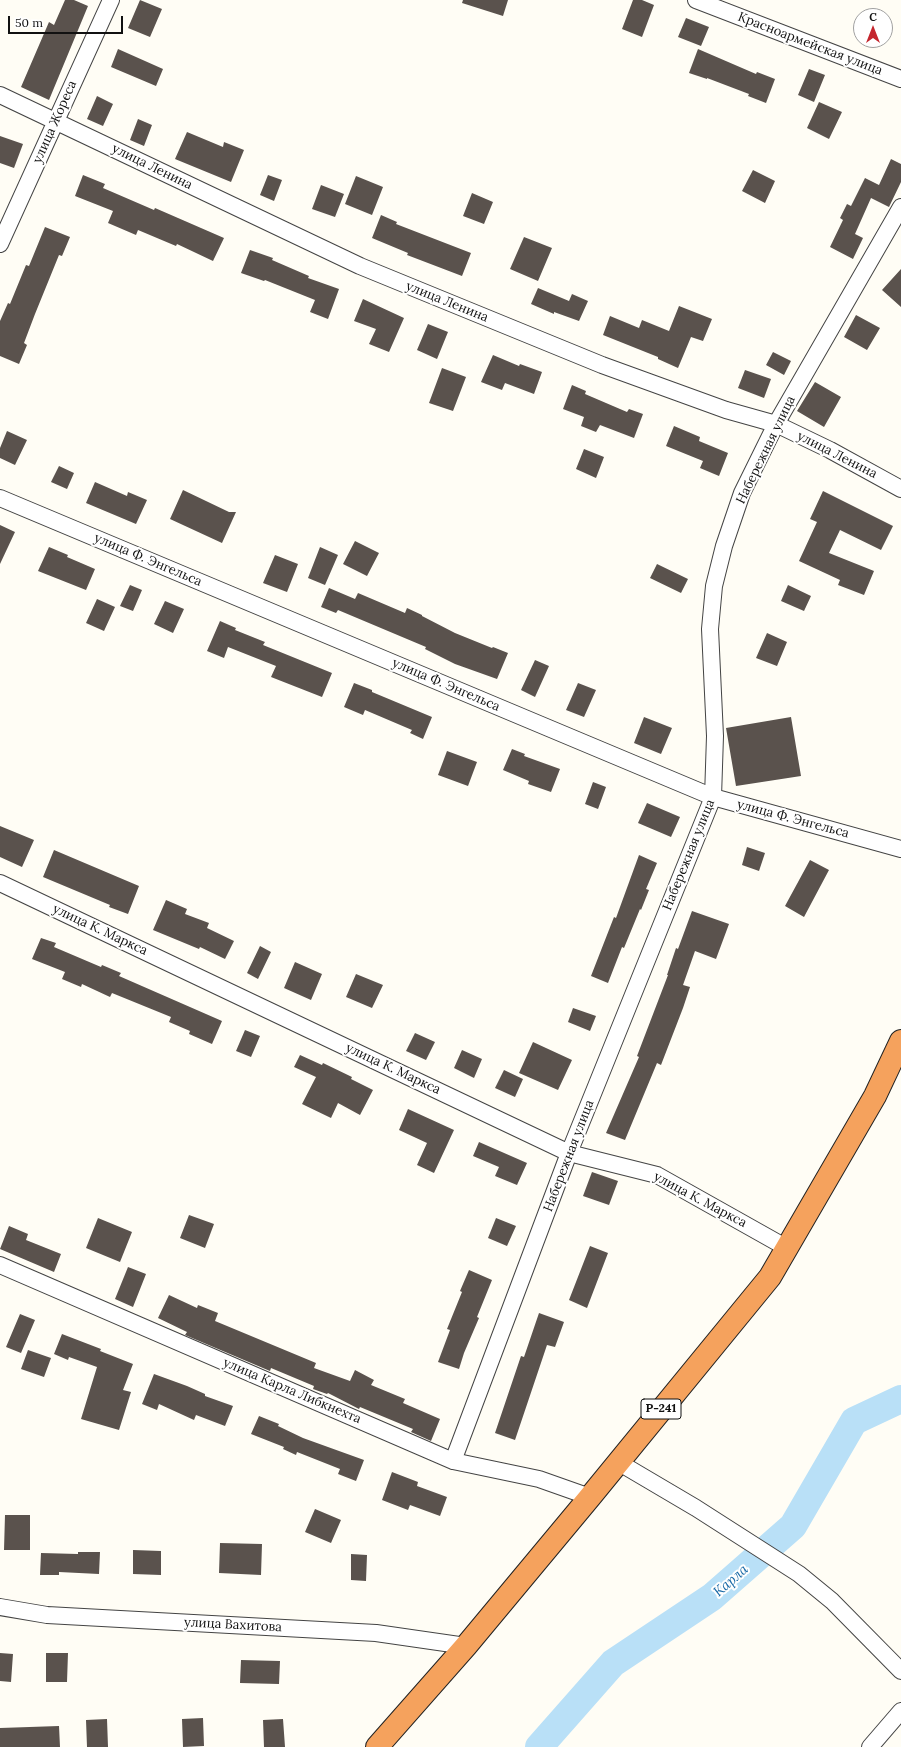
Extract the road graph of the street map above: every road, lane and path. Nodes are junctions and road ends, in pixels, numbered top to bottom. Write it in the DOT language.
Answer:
graph roads {
  1 [pos="111,0"];
  2 [pos="696,0"];
  3 [pos="901,79"];
  4 [pos="0,96"];
  5 [pos="55,121"];
  6 [pos="901,207"];
  7 [pos="0,244"];
  8 [pos="776,424"];
  9 [pos="901,489"];
  10 [pos="0,498"];
  11 [pos="713,797"];
  12 [pos="901,849"];
  13 [pos="0,883"];
  14 [pos="901,1041"];
  15 [pos="569,1152"];
  16 [pos="787,1248"];
  17 [pos="0,1265"];
  18 [pos="453,1461"];
  19 [pos="618,1462"];
  20 [pos="590,1497"];
  21 [pos="0,1607"];
  22 [pos="466,1646"];
  23 [pos="901,1671"];
  24 [pos="901,1711"];
  25 [pos="377,1747"];
  26 [pos="870,1747"];
  1 -- 5 [label="street, улица Жореса"];
  2 -- 3 [label="street, Красноармейская улица"];
  4 -- 5 [label="street, улица Ленина"];
  5 -- 7 [label="street, улица Жореса"];
  5 -- 8 [label="street, улица Ленина"];
  6 -- 8 [label="street, Набережная улица"];
  8 -- 9 [label="street, улица Ленина"];
  8 -- 11 [label="street, Набережная улица"];
  10 -- 11 [label="street, улица Ф. Энгельса"];
  11 -- 12 [label="street, улица Ф. Энгельса"];
  11 -- 15 [label="street, Набережная улица"];
  13 -- 15 [label="street, улица К. Маркса"];
  14 -- 16 [label="highway, Р-241"];
  15 -- 16 [label="street, улица К. Маркса"];
  15 -- 18 [label="street, Набережная улица"];
  16 -- 19 [label="highway, Р-241"];
  17 -- 18 [label="street, улица Карла Либкнехта"];
  18 -- 20 [label="street, улица Карла Либкнехта"];
  19 -- 20 [label="highway, Р-241"];
  19 -- 23 [label="street"];
  20 -- 22 [label="highway, Р-241"];
  21 -- 22 [label="street, улица Вахитова"];
  22 -- 25 [label="highway, Р-241"];
  24 -- 26 [label="street"];
}
